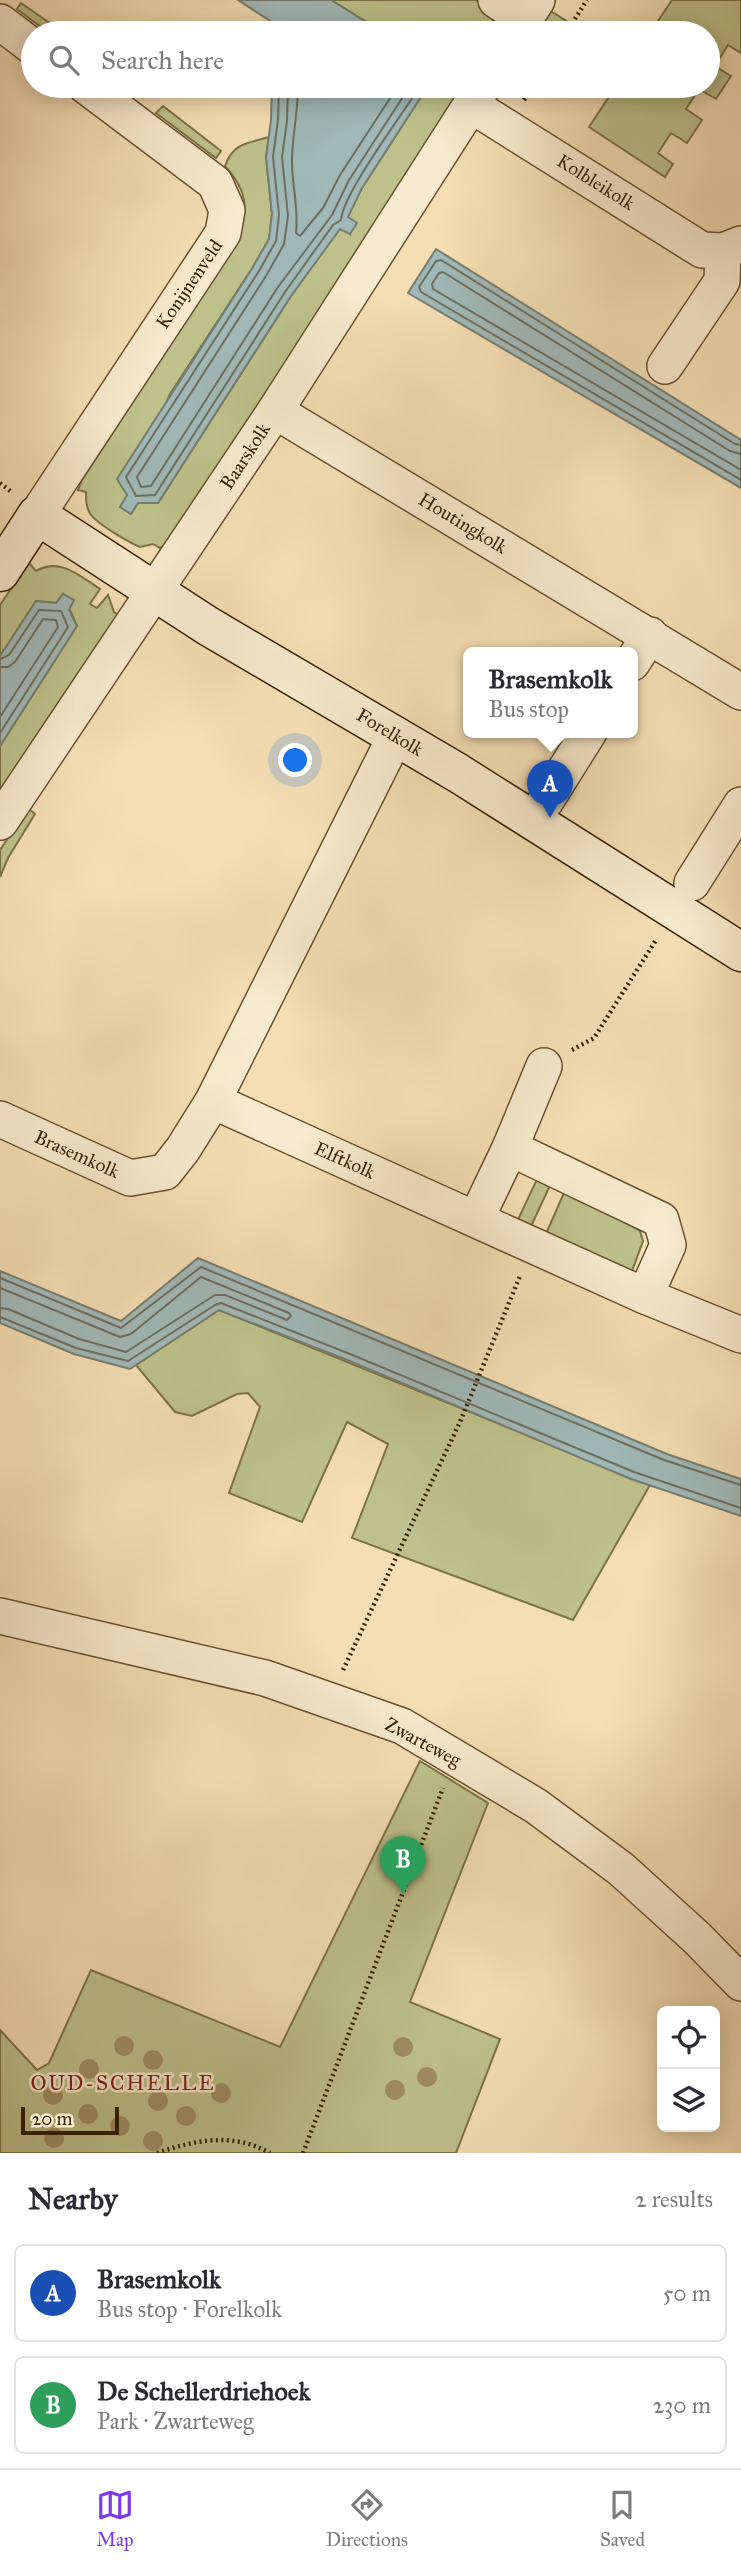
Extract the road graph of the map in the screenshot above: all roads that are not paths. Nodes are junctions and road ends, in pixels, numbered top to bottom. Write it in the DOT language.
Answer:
graph roads {
  1 [pos="496,0"];
  2 [pos="526,17"];
  3 [pos="0,22"];
  4 [pos="21,38"];
  5 [pos="102,98"];
  6 [pos="475,98"];
  7 [pos="481,98"];
  8 [pos="732,248"];
  9 [pos="665,366"];
  10 [pos="275,411"];
  11 [pos="37,515"];
  12 [pos="0,572"];
  13 [pos="156,591"];
  14 [pos="638,647"];
  15 [pos="641,649"];
  16 [pos="741,692"];
  17 [pos="396,735"];
  18 [pos="585,738"];
  19 [pos="545,802"];
  20 [pos="741,804"];
  21 [pos="0,822"];
  22 [pos="683,896"];
  23 [pos="741,952"];
  24 [pos="544,1066"];
  25 [pos="213,1101"];
  26 [pos="0,1119"];
  27 [pos="510,1148"];
  28 [pos="476,1219"];
  29 [pos="645,1297"];
  30 [pos="741,1335"];
  31 [pos="0,1616"];
  32 [pos="741,1983"];
  1 -- 2 [label="street"];
  3 -- 4 [label="street"];
  5 -- 11 [label="street, Konijnenveld"];
  6 -- 10 [label="street, Baarskolk"];
  7 -- 8 [label="street, Kolbleikolk"];
  8 -- 9 [label="street, Kolbleikolk"];
  10 -- 13 [label="street, Baarskolk"];
  10 -- 14 [label="street, Houtingkolk"];
  11 -- 12 [label="street"];
  11 -- 13 [label="street, Forelkolk"];
  13 -- 17 [label="street, Forelkolk"];
  13 -- 21 [label="street, Baarskolk"];
  15 -- 16 [label="street, Houtingkolk"];
  17 -- 22 [label="street, Forelkolk"];
  17 -- 25 [label="street, Brasemkolk"];
  18 -- 19 [label="street"];
  20 -- 22 [label="street"];
  22 -- 23 [label="street, Forelkolk"];
  24 -- 27 [label="street"];
  25 -- 26 [label="street, Brasemkolk"];
  25 -- 28 [label="street, Elftkolk"];
  27 -- 28 [label="street"];
  27 -- 29 [label="street"];
  28 -- 29 [label="street, Elftkolk"];
  29 -- 30 [label="street, Elftkolk"];
  31 -- 32 [label="street, Zwarteweg"];
}
